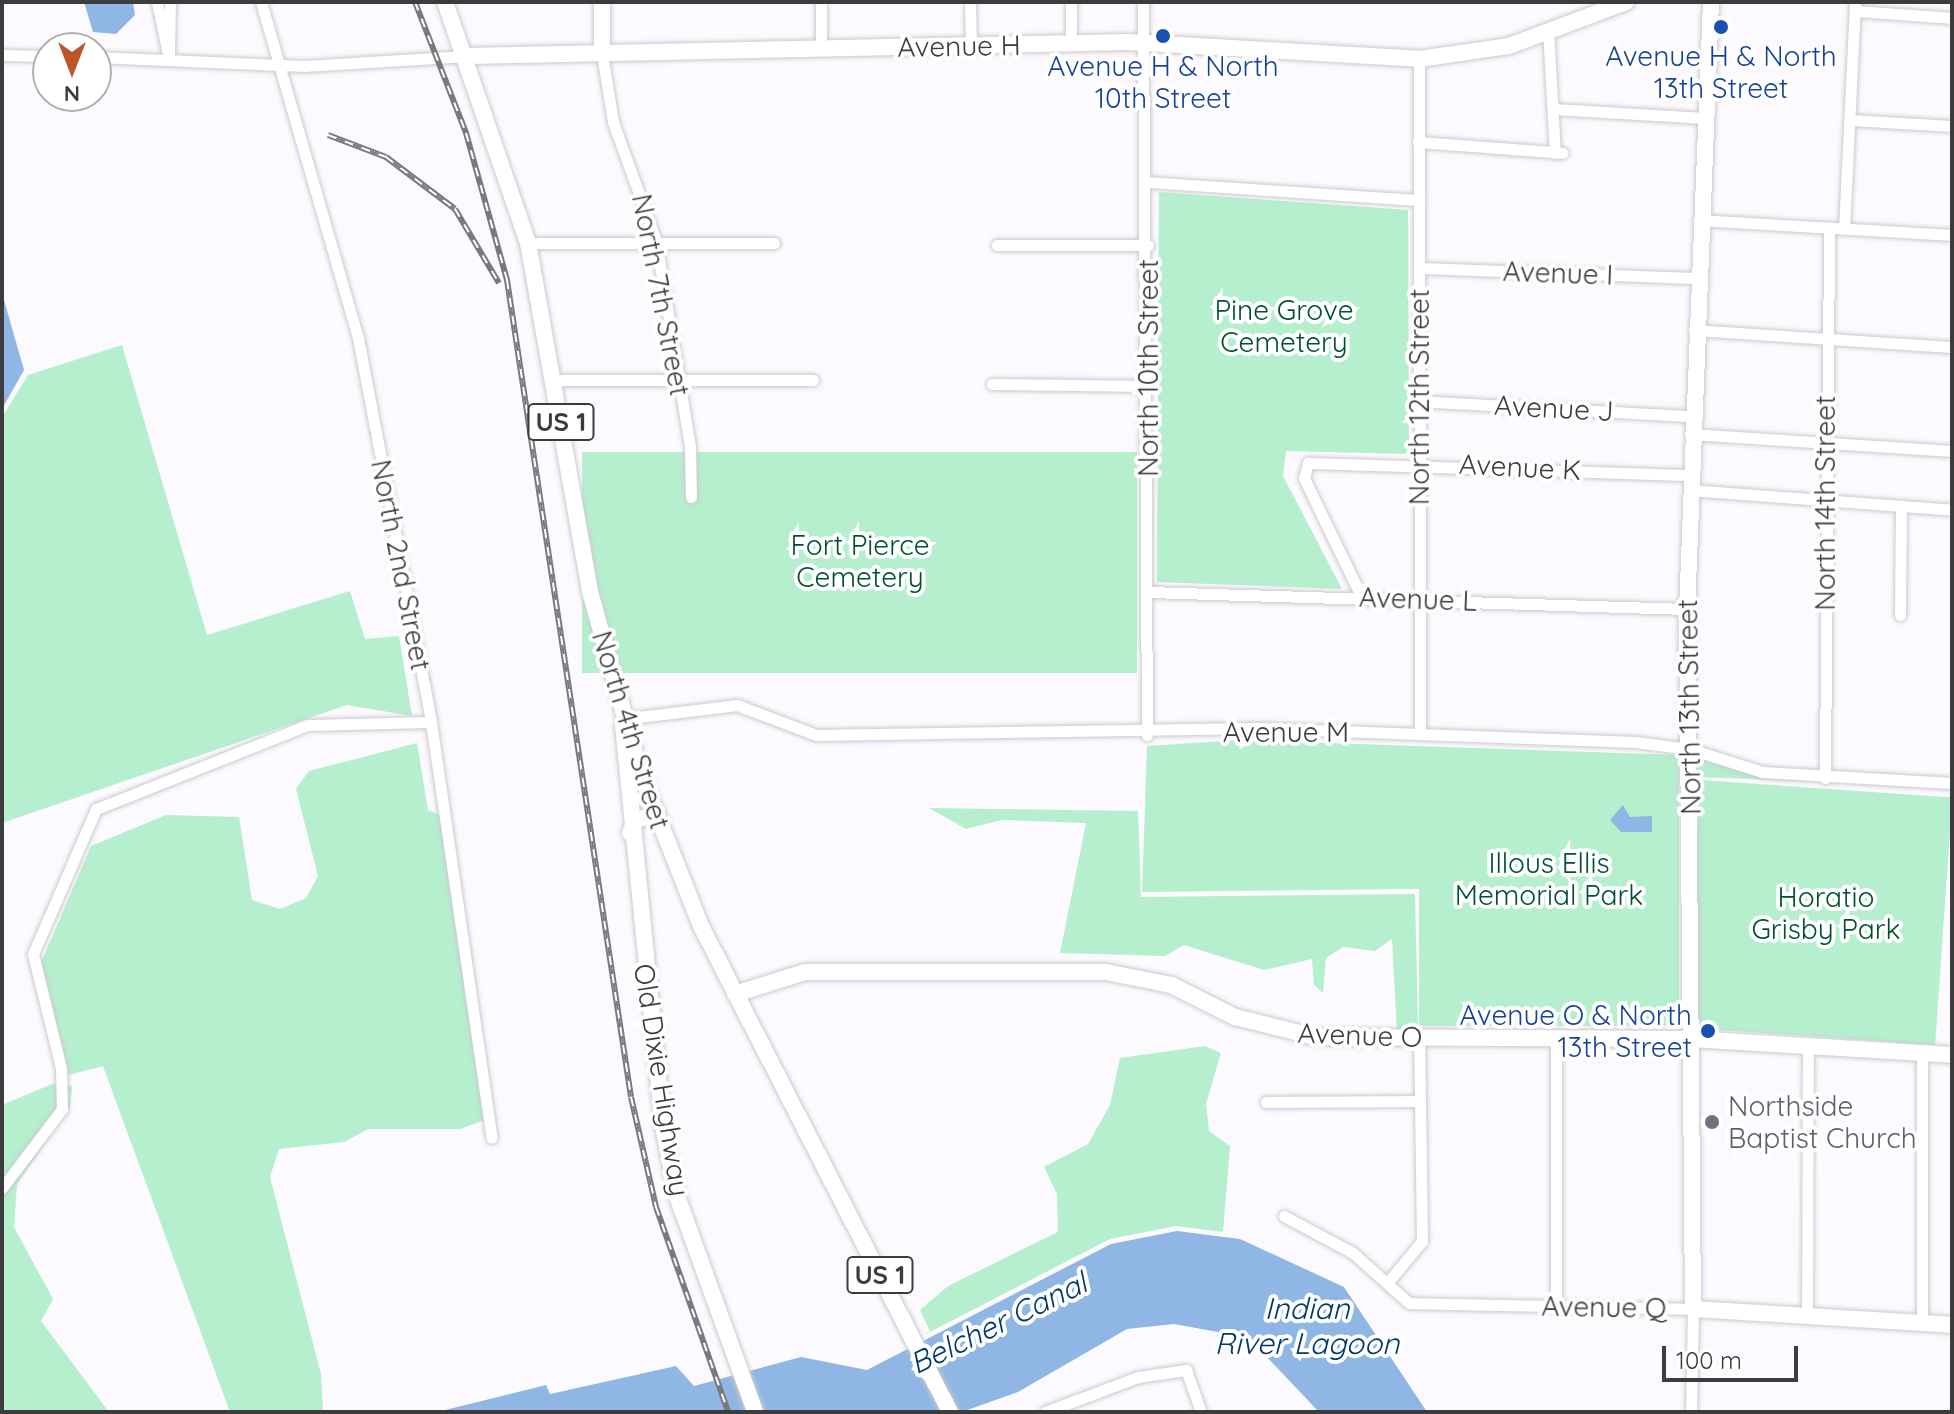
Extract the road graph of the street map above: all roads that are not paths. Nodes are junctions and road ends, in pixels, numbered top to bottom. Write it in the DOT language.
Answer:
graph roads {
  1 [pos="157,2"];
  2 [pos="170,2"];
  3 [pos="261,2"];
  4 [pos="445,2"];
  5 [pos="602,2"];
  6 [pos="821,2"];
  7 [pos="970,2"];
  8 [pos="1071,2"];
  9 [pos="1143,2"];
  10 [pos="1626,2"];
  11 [pos="1711,2"];
  12 [pos="1855,6"];
  13 [pos="1952,18"];
  14 [pos="1548,29"];
  15 [pos="1071,43"];
  16 [pos="1145,43"];
  17 [pos="971,45"];
  18 [pos="821,48"];
  19 [pos="602,54"];
  20 [pos="2,55"];
  21 [pos="32,56"];
  22 [pos="169,56"];
  23 [pos="467,56"];
  24 [pos="112,57"];
  25 [pos="1419,59"];
  26 [pos="282,66"];
  27 [pos="1554,109"];
  28 [pos="1705,118"];
  29 [pos="1851,120"];
  30 [pos="1952,126"];
  31 [pos="1418,142"];
  32 [pos="1147,182"];
  33 [pos="1419,200"];
  34 [pos="1699,220"];
  35 [pos="1829,228"];
  36 [pos="1844,229"];
  37 [pos="1952,235"];
  38 [pos="656,241"];
  39 [pos="528,243"];
  40 [pos="774,243"];
  41 [pos="997,245"];
  42 [pos="1148,245"];
  43 [pos="1419,268"];
  44 [pos="1696,278"];
  45 [pos="1694,330"];
  46 [pos="1824,342"];
  47 [pos="1952,347"];
  48 [pos="677,378"];
  49 [pos="555,380"];
  50 [pos="813,380"];
  51 [pos="992,384"];
  52 [pos="1147,386"];
  53 [pos="1418,401"];
  54 [pos="1690,416"];
  55 [pos="1690,434"];
  56 [pos="1825,443"];
  57 [pos="1952,451"];
  58 [pos="1418,463"];
  59 [pos="1689,482"];
  60 [pos="691,497"];
  61 [pos="1828,501"];
  62 [pos="1901,507"];
  63 [pos="1952,510"];
  64 [pos="1149,592"];
  65 [pos="1361,596"];
  66 [pos="1420,599"];
  67 [pos="1687,609"];
  68 [pos="1900,615"];
  69 [pos="622,719"];
  70 [pos="431,722"];
  71 [pos="1420,734"];
  72 [pos="1147,735"];
  73 [pos="1690,749"];
  74 [pos="1825,778"];
  75 [pos="1952,783"];
  76 [pos="656,815"];
  77 [pos="630,833"];
  78 [pos="735,994"];
  79 [pos="1556,1037"];
  80 [pos="1419,1038"];
  81 [pos="1692,1039"];
  82 [pos="1808,1045"];
  83 [pos="1922,1053"];
  84 [pos="1952,1055"];
  85 [pos="1420,1101"];
  86 [pos="1266,1102"];
  87 [pos="492,1138"];
  88 [pos="2,1188"];
  89 [pos="1284,1216"];
  90 [pos="1388,1282"];
  91 [pos="1556,1306"];
  92 [pos="1693,1309"];
  93 [pos="1807,1315"];
  94 [pos="1922,1323"];
  95 [pos="1952,1325"];
  96 [pos="755,1412"];
  97 [pos="950,1412"];
  98 [pos="1045,1412"];
  99 [pos="1201,1412"];
  100 [pos="1691,1412"];
  1 -- 22 [label="street"];
  2 -- 22 [label="street"];
  3 -- 26 [label="street, North 2nd Street"];
  4 -- 23 [label="street, North 4th Street / US 1"];
  5 -- 19 [label="street, North 7th Street"];
  6 -- 18 [label="street"];
  7 -- 17 [label="street"];
  8 -- 15 [label="street"];
  9 -- 16 [label="street, North 10th Street"];
  10 -- 14 [label="street, Avenue H"];
  11 -- 28 [label="street, North 13th Street"];
  12 -- 13 [label="street"];
  12 -- 29 [label="street"];
  14 -- 25 [label="street, Avenue H"];
  14 -- 27 [label="street"];
  15 -- 16 [label="street, Avenue H"];
  15 -- 17 [label="street, Avenue H"];
  16 -- 25 [label="street, Avenue H"];
  16 -- 32 [label="street, North 10th Street"];
  17 -- 18 [label="street, Avenue H"];
  18 -- 19 [label="street, Avenue H"];
  19 -- 23 [label="street, Avenue H"];
  19 -- 38 [label="street, North 7th Street"];
  20 -- 21 [label="street"];
  22 -- 24 [label="street, Avenue H"];
  22 -- 26 [label="street, Avenue H"];
  23 -- 26 [label="street, Avenue H"];
  23 -- 39 [label="street, North 4th Street / US 1"];
  25 -- 31 [label="street, North 12th Street"];
  26 -- 70 [label="street, North 2nd Street"];
  27 -- 28 [label="street"];
  27 -- 31 [label="street"];
  28 -- 34 [label="street, North 13th Street"];
  29 -- 30 [label="street"];
  29 -- 36 [label="street"];
  31 -- 33 [label="street, North 12th Street"];
  32 -- 33 [label="street"];
  32 -- 42 [label="street, North 10th Street"];
  33 -- 43 [label="street, North 12th Street"];
  34 -- 35 [label="street"];
  34 -- 44 [label="street, North 13th Street"];
  35 -- 36 [label="street"];
  35 -- 46 [label="street, North 14th Street"];
  36 -- 37 [label="street"];
  38 -- 39 [label="street"];
  38 -- 40 [label="street"];
  38 -- 48 [label="street, North 7th Street"];
  39 -- 49 [label="street, North 4th Street / US 1"];
  41 -- 42 [label="street"];
  42 -- 52 [label="street, North 10th Street"];
  43 -- 44 [label="street, Avenue I"];
  43 -- 53 [label="street, North 12th Street"];
  44 -- 45 [label="street, North 13th Street"];
  45 -- 46 [label="street"];
  45 -- 54 [label="street, North 13th Street"];
  46 -- 47 [label="street"];
  46 -- 56 [label="street, North 14th Street"];
  48 -- 49 [label="street"];
  48 -- 50 [label="street"];
  48 -- 60 [label="street, North 7th Street"];
  49 -- 69 [label="street, North 4th Street / US 1"];
  51 -- 52 [label="street"];
  52 -- 64 [label="street, North 10th Street"];
  53 -- 54 [label="street, Avenue J"];
  53 -- 58 [label="street, North 12th Street"];
  54 -- 55 [label="street, North 13th Street"];
  55 -- 56 [label="street"];
  55 -- 59 [label="street, North 13th Street"];
  56 -- 57 [label="street"];
  56 -- 61 [label="street, North 14th Street"];
  58 -- 59 [label="street, Avenue K"];
  58 -- 65 [label="street, Avenue K"];
  58 -- 66 [label="street, North 12th Street"];
  59 -- 61 [label="street, Avenue K"];
  59 -- 67 [label="street, North 13th Street"];
  61 -- 62 [label="street, Avenue K"];
  61 -- 74 [label="street, North 14th Street"];
  62 -- 63 [label="street, Avenue K"];
  62 -- 68 [label="street"];
  64 -- 65 [label="street, Avenue L"];
  64 -- 72 [label="street, North 10th Street"];
  65 -- 66 [label="street, Avenue L"];
  66 -- 67 [label="street, Avenue L"];
  66 -- 71 [label="street, North 12th Street"];
  67 -- 73 [label="street, North 13th Street"];
  69 -- 72 [label="street, Avenue M"];
  69 -- 76 [label="street, North 4th Street / US 1"];
  69 -- 77 [label="street, Old Dixie Highway"];
  70 -- 87 [label="street, North 2nd Street"];
  70 -- 88 [label="street"];
  71 -- 72 [label="street, Avenue M"];
  71 -- 73 [label="street, Avenue M"];
  73 -- 74 [label="street, Avenue M"];
  73 -- 81 [label="street, North 13th Street"];
  74 -- 75 [label="street, Avenue M"];
  76 -- 77 [label="street"];
  76 -- 78 [label="street, North 4th Street / US 1"];
  77 -- 96 [label="street, Old Dixie Highway"];
  78 -- 80 [label="street, Avenue O"];
  78 -- 97 [label="street, North 4th Street / US 1"];
  79 -- 80 [label="street, Avenue O"];
  79 -- 81 [label="street, Avenue O"];
  79 -- 91 [label="street"];
  80 -- 85 [label="street"];
  81 -- 82 [label="street, Avenue O"];
  81 -- 92 [label="street, North 13th Street"];
  82 -- 83 [label="street, Avenue O"];
  82 -- 93 [label="street"];
  83 -- 84 [label="street, Avenue O"];
  83 -- 94 [label="street"];
  85 -- 86 [label="street"];
  85 -- 90 [label="street"];
  89 -- 90 [label="street, Avenue Q"];
  90 -- 91 [label="street, Avenue Q"];
  91 -- 92 [label="street, Avenue Q"];
  92 -- 93 [label="street, Avenue Q"];
  92 -- 100 [label="street, North 13th Street"];
  93 -- 94 [label="street, Avenue Q"];
  94 -- 95 [label="street, Avenue Q"];
  98 -- 99 [label="street"];
}
